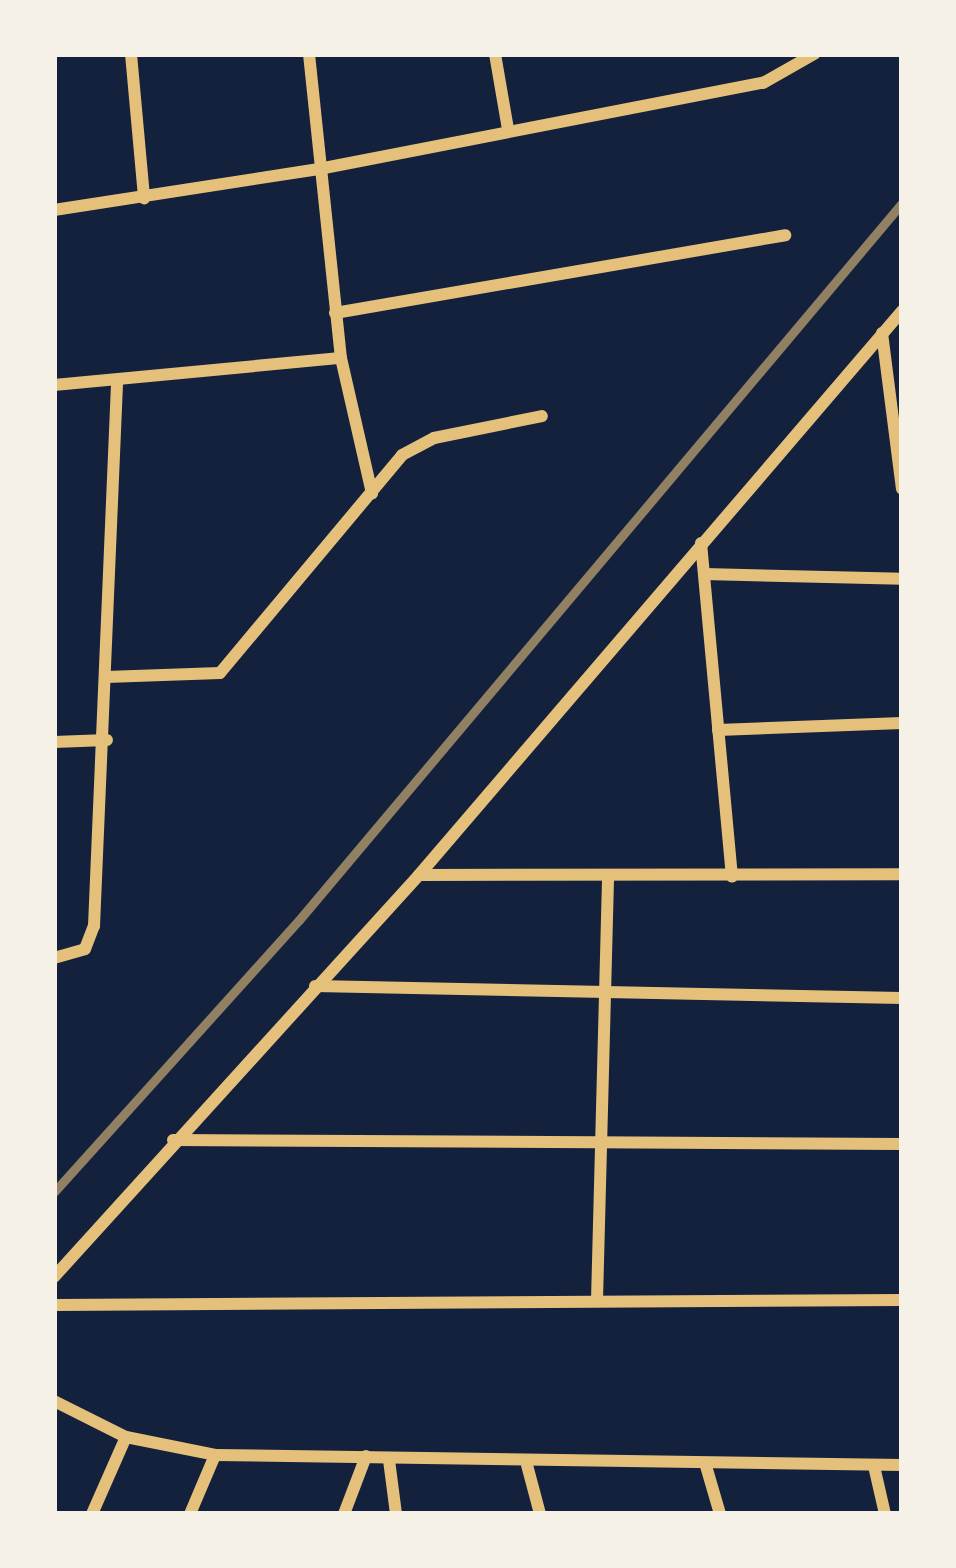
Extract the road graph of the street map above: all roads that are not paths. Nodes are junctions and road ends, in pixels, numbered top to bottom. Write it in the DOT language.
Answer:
graph roads {
  1 [pos="131,54"];
  2 [pos="309,54"];
  3 [pos="495,54"];
  4 [pos="814,54"];
  5 [pos="508,129"];
  6 [pos="324,168"];
  7 [pos="144,198"];
  8 [pos="54,210"];
  9 [pos="784,235"];
  10 [pos="902,311"];
  11 [pos="335,314"];
  12 [pos="882,333"];
  13 [pos="341,358"];
  14 [pos="117,383"];
  15 [pos="54,386"];
  16 [pos="542,416"];
  17 [pos="902,490"];
  18 [pos="372,494"];
  19 [pos="701,543"];
  20 [pos="704,574"];
  21 [pos="902,579"];
  22 [pos="106,677"];
  23 [pos="902,723"];
  24 [pos="718,730"];
  25 [pos="107,740"];
  26 [pos="54,742"];
  27 [pos="902,874"];
  28 [pos="419,875"];
  29 [pos="608,876"];
  30 [pos="732,877"];
  31 [pos="54,958"];
  32 [pos="315,986"];
  33 [pos="603,991"];
  34 [pos="902,998"];
  35 [pos="598,1139"];
  36 [pos="173,1140"];
  37 [pos="902,1144"];
  38 [pos="54,1277"];
  39 [pos="597,1300"];
  40 [pos="902,1300"];
  41 [pos="54,1305"];
  42 [pos="54,1401"];
  43 [pos="126,1437"];
  44 [pos="215,1455"];
  45 [pos="366,1456"];
  46 [pos="389,1460"];
  47 [pos="527,1465"];
  48 [pos="902,1465"];
  49 [pos="706,1466"];
  50 [pos="874,1466"];
  51 [pos="92,1514"];
  52 [pos="190,1514"];
  53 [pos="344,1514"];
  54 [pos="396,1514"];
  55 [pos="540,1514"];
  56 [pos="720,1514"];
  57 [pos="885,1514"];
  1 -- 7 [label="street"];
  2 -- 6 [label="street"];
  3 -- 5 [label="street"];
  4 -- 5 [label="street"];
  5 -- 6 [label="street"];
  6 -- 7 [label="street"];
  6 -- 11 [label="street"];
  7 -- 8 [label="street"];
  9 -- 11 [label="street"];
  10 -- 12 [label="street"];
  11 -- 13 [label="street"];
  12 -- 17 [label="street"];
  12 -- 19 [label="street"];
  13 -- 14 [label="street"];
  13 -- 18 [label="street"];
  14 -- 15 [label="street"];
  14 -- 22 [label="street"];
  16 -- 18 [label="street"];
  18 -- 22 [label="street"];
  19 -- 20 [label="street"];
  19 -- 28 [label="street"];
  20 -- 21 [label="street"];
  20 -- 24 [label="street"];
  22 -- 25 [label="street"];
  23 -- 24 [label="street"];
  24 -- 30 [label="street"];
  25 -- 26 [label="street"];
  25 -- 31 [label="street"];
  27 -- 30 [label="street"];
  28 -- 29 [label="street"];
  28 -- 32 [label="street"];
  29 -- 30 [label="street"];
  29 -- 33 [label="street"];
  32 -- 33 [label="street"];
  32 -- 36 [label="street"];
  33 -- 34 [label="street"];
  33 -- 35 [label="street"];
  35 -- 36 [label="street"];
  35 -- 37 [label="street"];
  35 -- 39 [label="street"];
  36 -- 38 [label="street"];
  39 -- 40 [label="street"];
  39 -- 41 [label="street"];
  42 -- 43 [label="street"];
  43 -- 44 [label="street"];
  43 -- 51 [label="street"];
  44 -- 45 [label="street"];
  44 -- 52 [label="street"];
  45 -- 46 [label="street"];
  45 -- 53 [label="street"];
  46 -- 47 [label="street"];
  46 -- 54 [label="street"];
  47 -- 49 [label="street"];
  47 -- 55 [label="street"];
  48 -- 50 [label="street"];
  49 -- 50 [label="street"];
  49 -- 56 [label="street"];
  50 -- 57 [label="street"];
}
